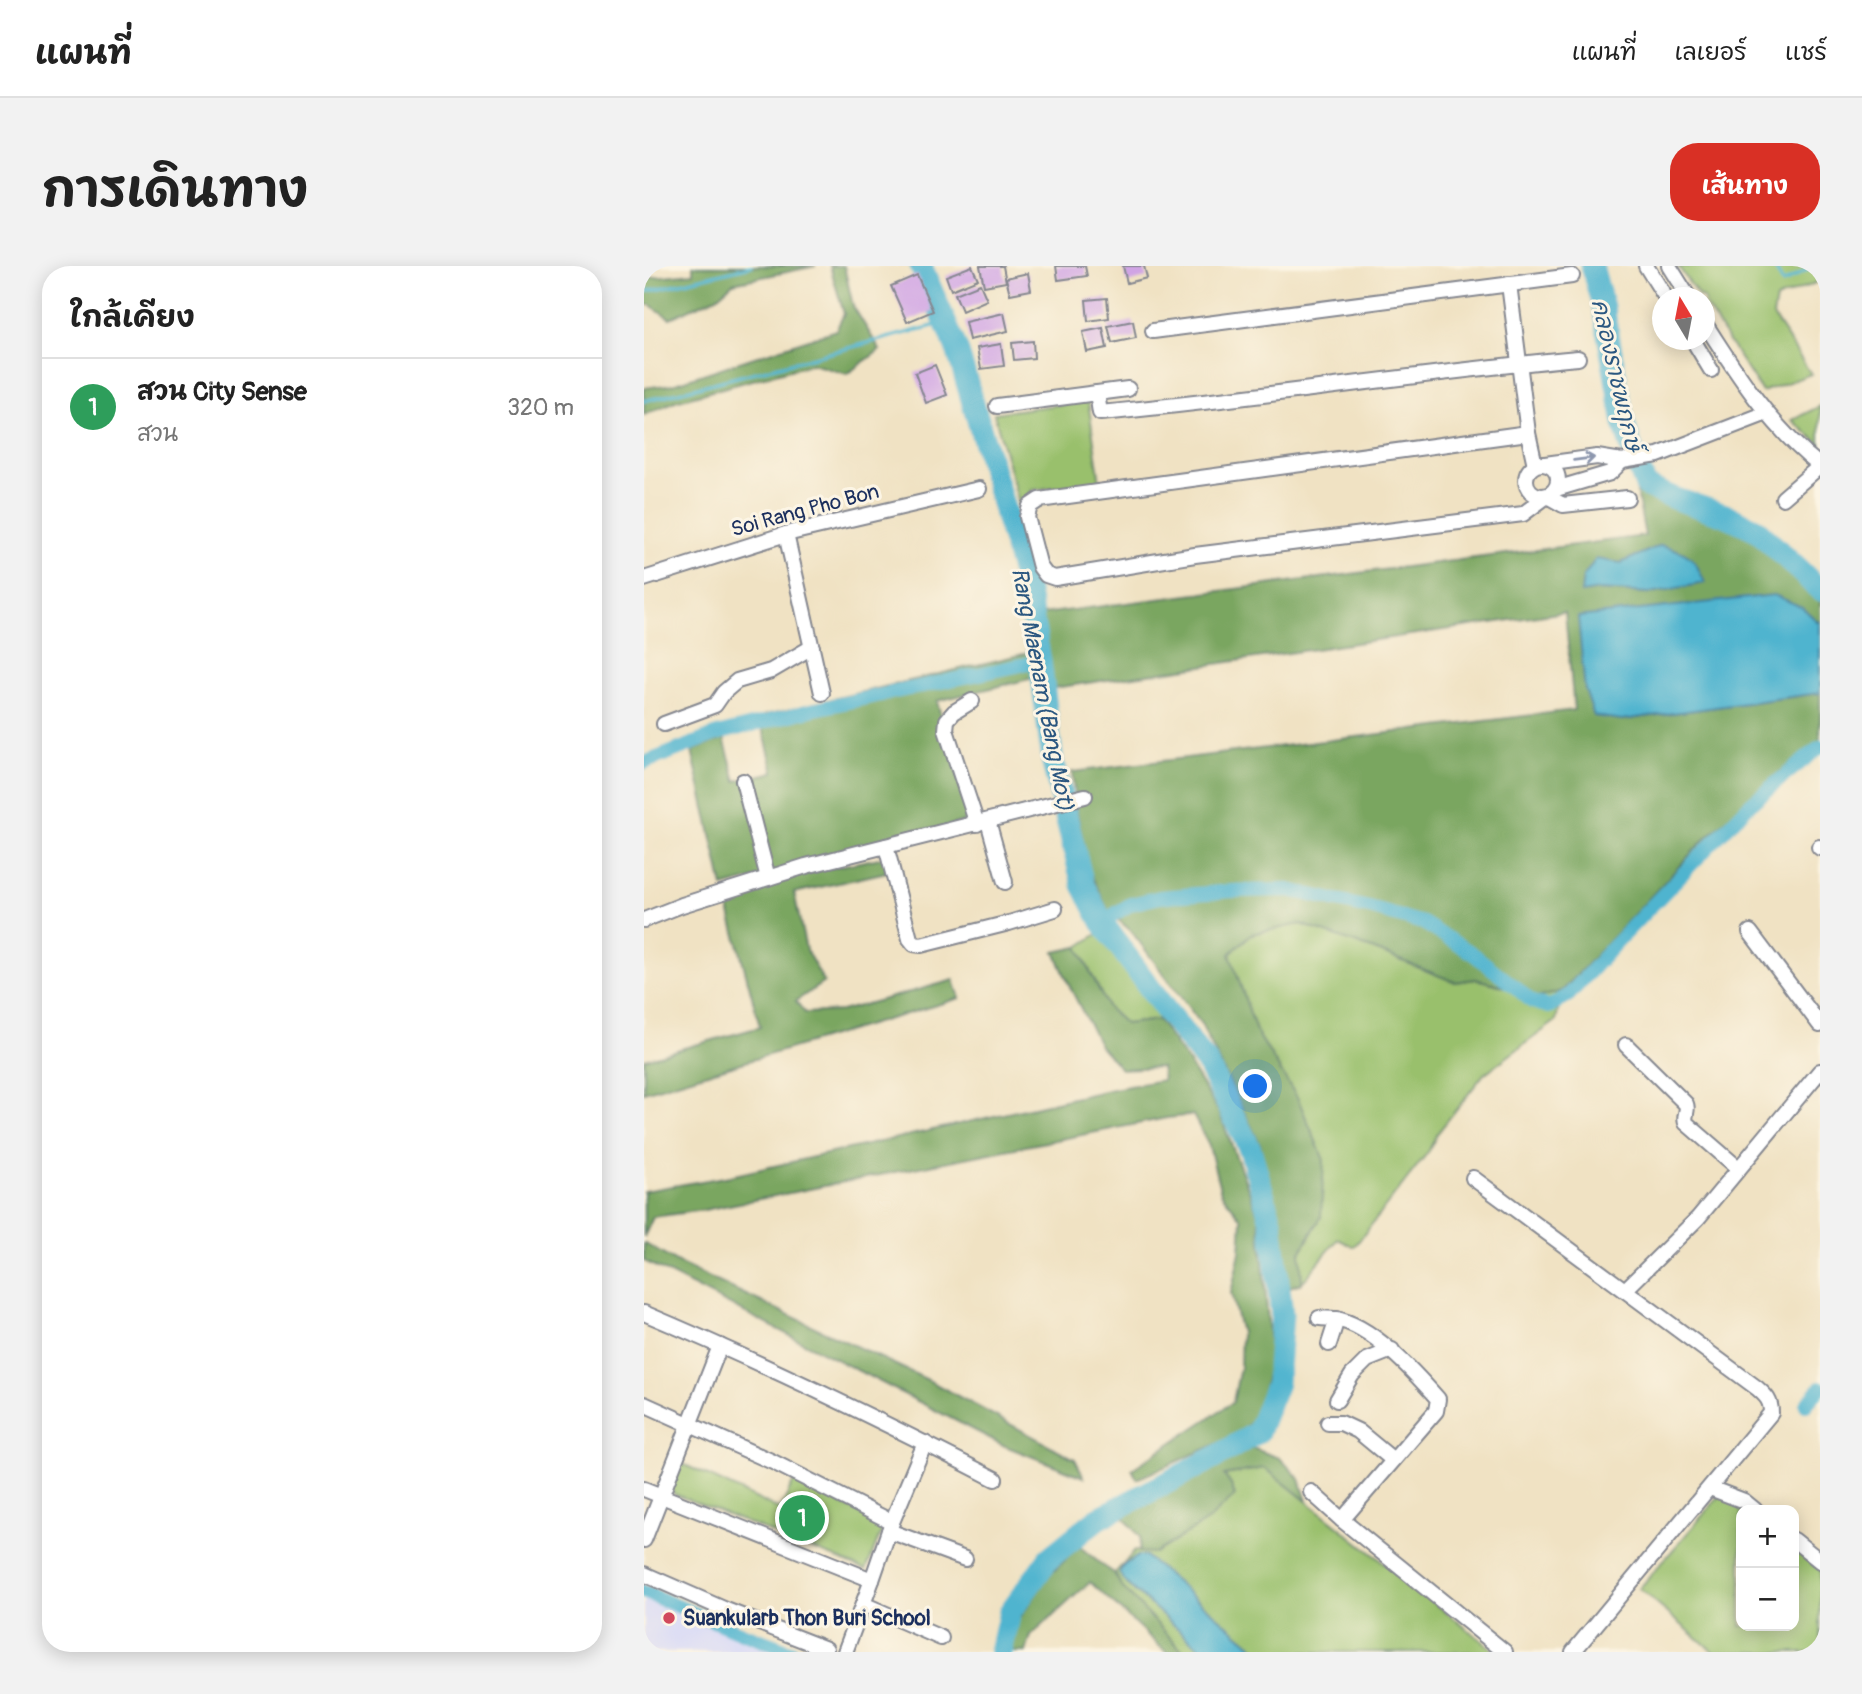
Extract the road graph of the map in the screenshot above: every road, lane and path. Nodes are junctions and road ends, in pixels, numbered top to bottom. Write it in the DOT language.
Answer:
graph roads {
  1 [pos="1646,266"];
  2 [pos="1669,266"];
  3 [pos="1572,276"];
  4 [pos="1509,284"];
  5 [pos="1659,287"];
  6 [pos="1682,287"];
  7 [pos="1153,331"];
  8 [pos="1715,340"];
  9 [pos="1699,350"];
  10 [pos="1578,358"];
  11 [pos="1519,363"];
  12 [pos="1711,370"];
  13 [pos="1128,389"];
  14 [pos="1097,393"];
  15 [pos="997,406"];
  16 [pos="1767,413"];
  17 [pos="1528,432"];
  18 [pos="1626,460"];
  19 [pos="1540,464"];
  20 [pos="1820,466"];
  21 [pos="979,489"];
  22 [pos="1552,492"];
  23 [pos="1627,498"];
  24 [pos="1783,498"];
  25 [pos="786,534"];
  26 [pos="644,579"];
  27 [pos="812,647"];
  28 [pos="822,693"];
  29 [pos="972,701"];
  30 [pos="664,724"];
  31 [pos="743,781"];
  32 [pos="1085,796"];
  33 [pos="983,822"];
  34 [pos="886,846"];
  35 [pos="768,878"];
  36 [pos="1005,882"];
  37 [pos="1055,909"];
  38 [pos="644,920"];
  39 [pos="1751,932"];
  40 [pos="1820,1025"];
  41 [pos="1626,1045"];
  42 [pos="1820,1071"];
  43 [pos="1738,1168"];
  44 [pos="1473,1178"];
  45 [pos="1625,1290"];
  46 [pos="644,1313"];
  47 [pos="1319,1318"];
  48 [pos="1337,1319"];
  49 [pos="1329,1344"];
  50 [pos="720,1346"];
  51 [pos="1392,1350"];
  52 [pos="1337,1400"];
  53 [pos="644,1404"];
  54 [pos="1328,1423"];
  55 [pos="691,1425"];
  56 [pos="925,1443"];
  57 [pos="1393,1460"];
  58 [pos="995,1479"];
  59 [pos="1710,1488"];
  60 [pos="644,1489"];
  61 [pos="1311,1492"];
  62 [pos="660,1496"];
  63 [pos="1749,1505"];
  64 [pos="1342,1520"];
  65 [pos="890,1526"];
  66 [pos="644,1540"];
  67 [pos="1799,1544"];
  68 [pos="965,1559"];
  69 [pos="1820,1561"];
  70 [pos="644,1574"];
  71 [pos="873,1580"];
  72 [pos="863,1604"];
  73 [pos="941,1638"];
  74 [pos="826,1649"];
  75 [pos="845,1652"];
  76 [pos="1505,1652"];
  77 [pos="1573,1652"];
  1 -- 5 [label="street"];
  2 -- 6 [label="street"];
  3 -- 4 [label="street"];
  4 -- 7 [label="street"];
  4 -- 11 [label="street"];
  8 -- 16 [label="street"];
  9 -- 12 [label="street"];
  10 -- 11 [label="street"];
  11 -- 14 [label="street"];
  11 -- 17 [label="street"];
  13 -- 14 [label="street"];
  14 -- 15 [label="street"];
  16 -- 18 [label="street"];
  16 -- 20 [label="street"];
  17 -- 19 [label="street"];
  17 -- 22 [label="street"];
  19 -- 18 [label="street, one-way"];
  18 -- 22 [label="street"];
  19 -- 22 [label="street"];
  19 -- 22 [label="street"];
  20 -- 24 [label="street"];
  21 -- 25 [label="street, Soi Rang Pho Bon"];
  22 -- 23 [label="street"];
  25 -- 26 [label="street, Soi Rang Pho Bon"];
  25 -- 27 [label="street"];
  27 -- 28 [label="street"];
  27 -- 30 [label="street"];
  29 -- 33 [label="street"];
  31 -- 35 [label="street"];
  32 -- 33 [label="street"];
  33 -- 34 [label="street"];
  33 -- 36 [label="street"];
  34 -- 35 [label="street"];
  34 -- 37 [label="street"];
  35 -- 38 [label="street"];
  39 -- 40 [label="street"];
  41 -- 43 [label="street"];
  42 -- 43 [label="street"];
  43 -- 45 [label="street"];
  44 -- 45 [label="street"];
  45 -- 59 [label="street"];
  46 -- 50 [label="street"];
  47 -- 48 [label="street"];
  48 -- 49 [label="street"];
  48 -- 51 [label="street"];
  50 -- 55 [label="street"];
  50 -- 56 [label="street"];
  51 -- 52 [label="street"];
  51 -- 57 [label="street"];
  53 -- 55 [label="street"];
  54 -- 57 [label="street"];
  55 -- 62 [label="street"];
  55 -- 65 [label="street"];
  56 -- 58 [label="street"];
  56 -- 65 [label="street"];
  57 -- 64 [label="street"];
  59 -- 63 [label="street"];
  59 -- 77 [label="street"];
  60 -- 62 [label="street"];
  61 -- 64 [label="street"];
  62 -- 66 [label="street"];
  62 -- 71 [label="street"];
  64 -- 76 [label="street"];
  65 -- 68 [label="street"];
  65 -- 71 [label="street"];
  67 -- 69 [label="street"];
  70 -- 74 [label="street"];
  71 -- 72 [label="street"];
  72 -- 73 [label="street"];
  72 -- 75 [label="street"];
}
